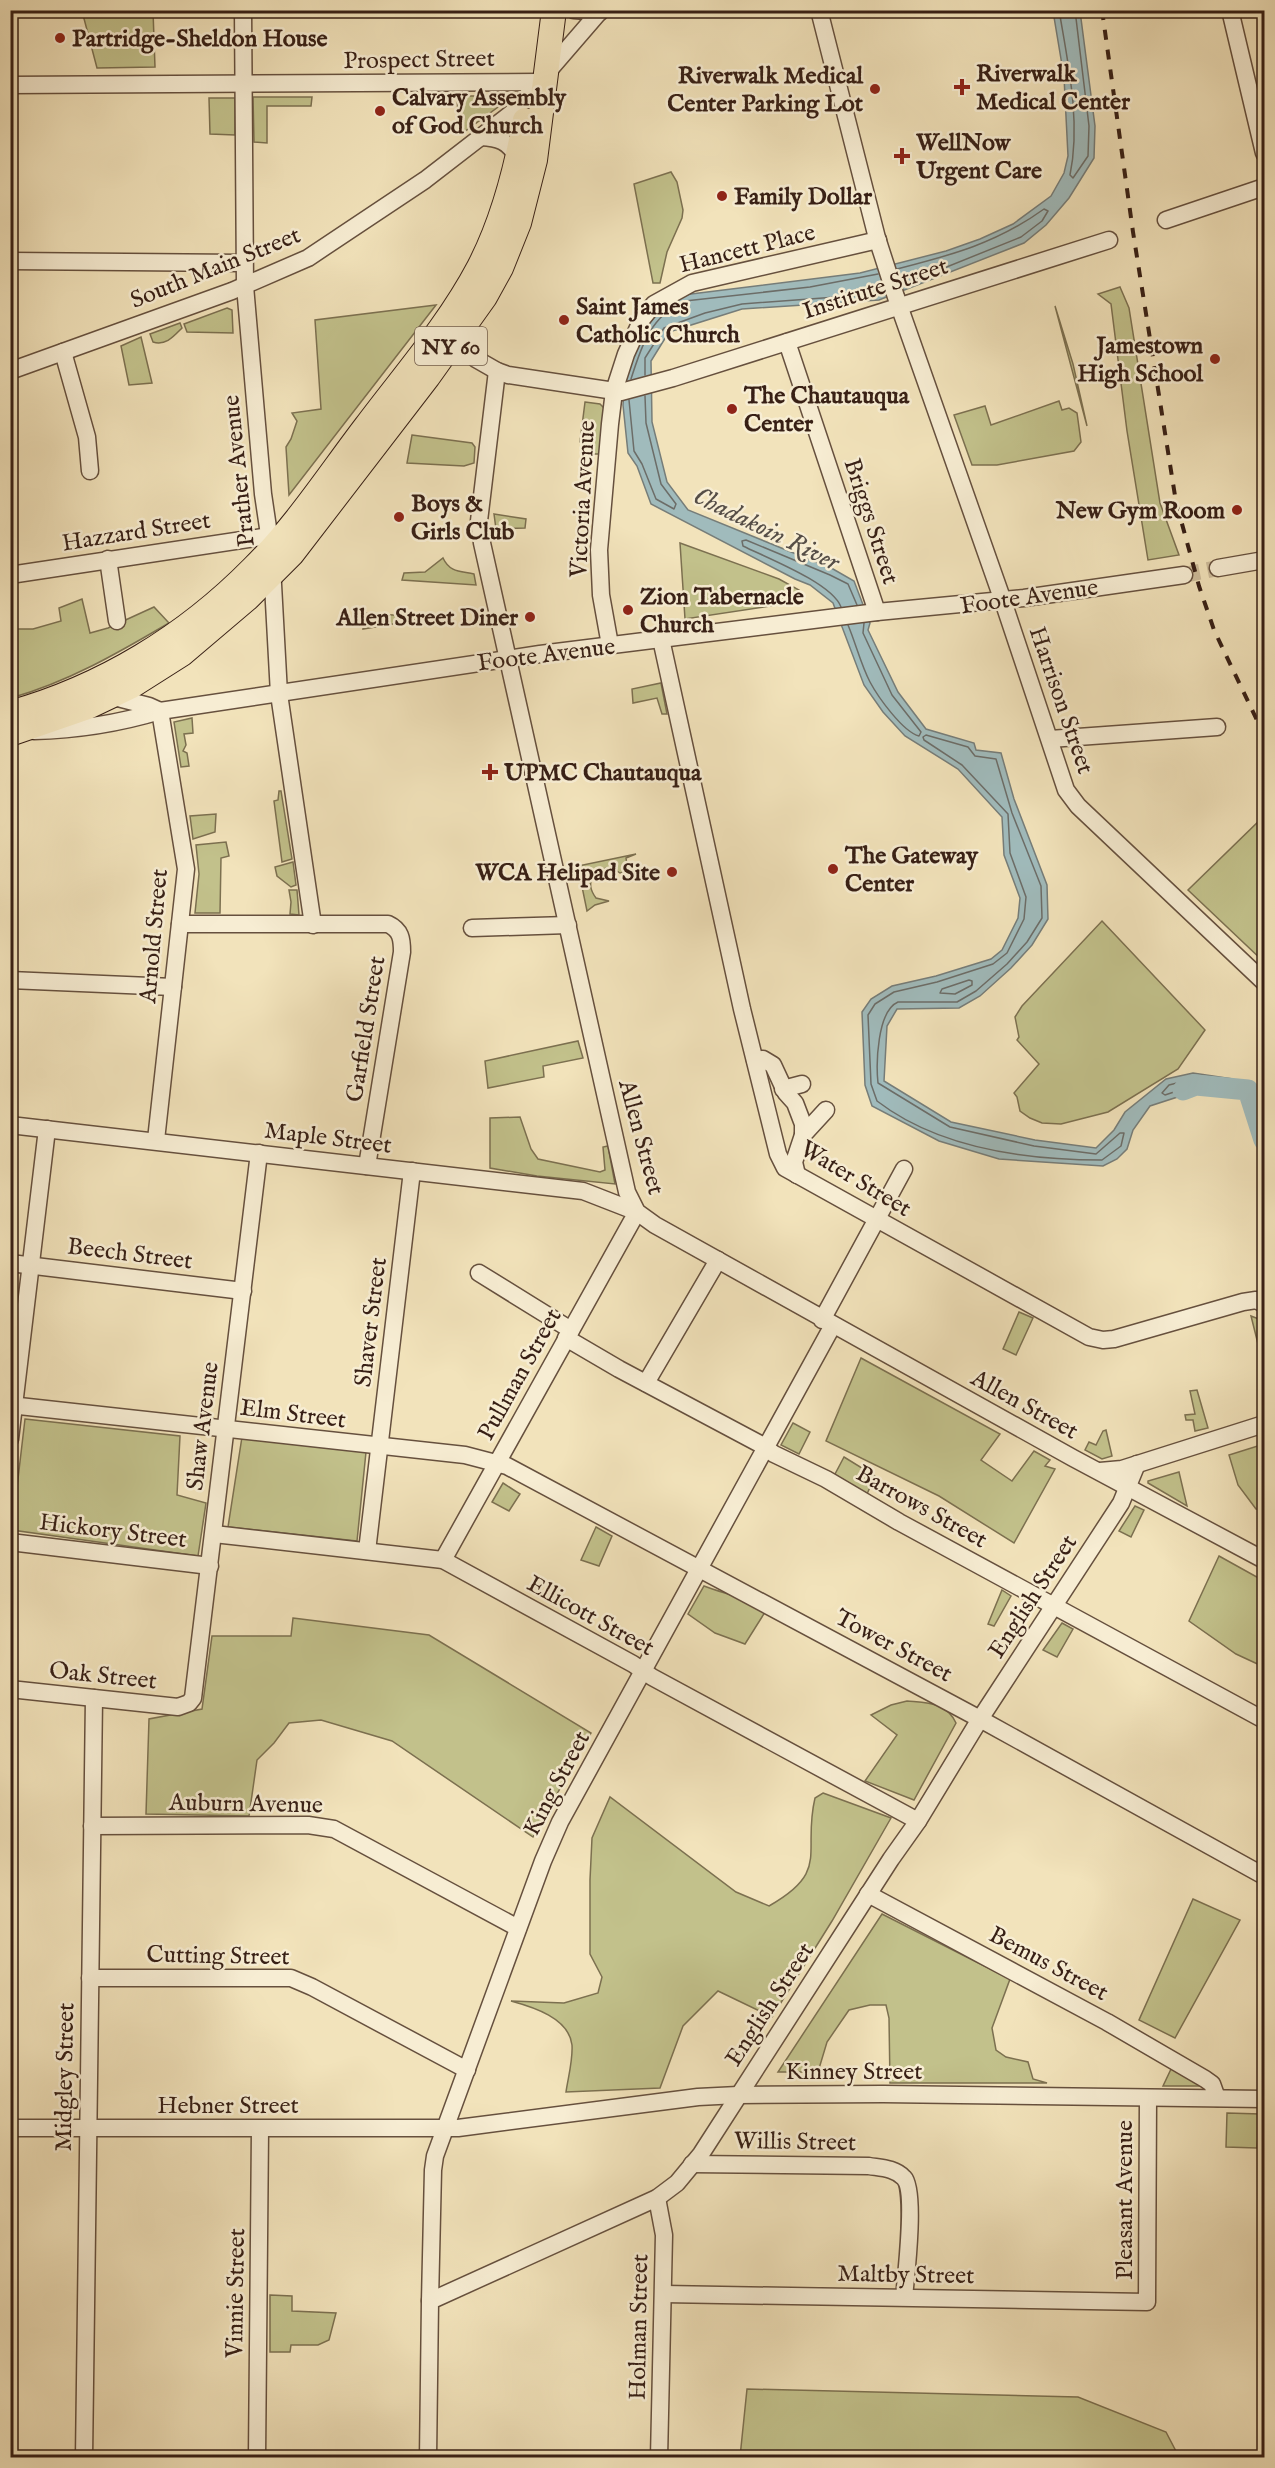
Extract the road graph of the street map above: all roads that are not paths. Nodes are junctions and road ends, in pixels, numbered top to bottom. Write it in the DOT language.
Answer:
graph roads {
  1 [pos="243,10"];
  2 [pos="539,10"];
  3 [pos="554,10"];
  4 [pos="574,10"];
  5 [pos="819,10"];
  6 [pos="1230,10"];
  7 [pos="600,11"];
  8 [pos="539,82"];
  9 [pos="10,85"];
  10 [pos="243,85"];
  11 [pos="481,137"];
  12 [pos="1264,153"];
  13 [pos="518,158"];
  14 [pos="1264,187"];
  15 [pos="1166,220"];
  16 [pos="878,240"];
  17 [pos="1109,240"];
  18 [pos="10,261"];
  19 [pos="243,263"];
  20 [pos="245,286"];
  21 [pos="897,301"];
  22 [pos="447,335"];
  23 [pos="787,342"];
  24 [pos="63,352"];
  25 [pos="10,371"];
  26 [pos="497,371"];
  27 [pos="618,391"];
  28 [pos="90,471"];
  29 [pos="270,542"];
  30 [pos="108,559"];
  31 [pos="1264,560"];
  32 [pos="1218,568"];
  33 [pos="273,572"];
  34 [pos="10,575"];
  35 [pos="1184,575"];
  36 [pos="1004,601"];
  37 [pos="873,613"];
  38 [pos="117,621"];
  39 [pos="661,639"];
  40 [pos="610,645"];
  41 [pos="508,658"];
  42 [pos="84,687"];
  43 [pos="279,694"];
  44 [pos="110,697"];
  45 [pos="160,711"];
  46 [pos="14,726"];
  47 [pos="1217,727"];
  48 [pos="1050,739"];
  49 [pos="180,924"];
  50 [pos="313,925"];
  51 [pos="568,925"];
  52 [pos="472,928"];
  53 [pos="10,980"];
  54 [pos="1264,982"];
  55 [pos="173,987"];
  56 [pos="754,1060"];
  57 [pos="802,1084"];
  58 [pos="783,1089"];
  59 [pos="826,1110"];
  60 [pos="10,1125"];
  61 [pos="47,1129"];
  62 [pos="157,1135"];
  63 [pos="803,1135"];
  64 [pos="259,1153"];
  65 [pos="367,1166"];
  66 [pos="904,1168"];
  67 [pos="412,1171"];
  68 [pos="797,1175"];
  69 [pos="637,1212"];
  70 [pos="876,1220"];
  71 [pos="718,1260"];
  72 [pos="10,1263"];
  73 [pos="31,1266"];
  74 [pos="479,1273"];
  75 [pos="243,1291"];
  76 [pos="1264,1304"];
  77 [pos="828,1322"];
  78 [pos="569,1334"];
  79 [pos="646,1383"];
  80 [pos="12,1405"];
  81 [pos="1264,1425"];
  82 [pos="226,1429"];
  83 [pos="10,1439"];
  84 [pos="379,1447"];
  85 [pos="767,1449"];
  86 [pos="1178,1450"];
  87 [pos="497,1462"];
  88 [pos="1137,1464"];
  89 [pos="1100,1471"];
  90 [pos="1127,1485"];
  91 [pos="214,1534"];
  92 [pos="10,1542"];
  93 [pos="367,1551"];
  94 [pos="443,1560"];
  95 [pos="1264,1560"];
  96 [pos="210,1566"];
  97 [pos="700,1568"];
  98 [pos="1055,1606"];
  99 [pos="643,1671"];
  100 [pos="10,1689"];
  101 [pos="94,1698"];
  102 [pos="189,1703"];
  103 [pos="980,1719"];
  104 [pos="1264,1719"];
  105 [pos="918,1821"];
  106 [pos="92,1826"];
  107 [pos="1264,1876"];
  108 [pos="868,1894"];
  109 [pos="518,1928"];
  110 [pos="90,1978"];
  111 [pos="467,2070"];
  112 [pos="1205,2079"];
  113 [pos="738,2095"];
  114 [pos="1217,2098"];
  115 [pos="1148,2099"];
  116 [pos="1246,2099"];
  117 [pos="1264,2099"];
  118 [pos="10,2128"];
  119 [pos="87,2128"];
  120 [pos="445,2128"];
  121 [pos="260,2129"];
  122 [pos="692,2164"];
  123 [pos="657,2199"];
  124 [pos="664,2294"];
  125 [pos="904,2297"];
  126 [pos="430,2301"];
  127 [pos="1147,2302"];
  128 [pos="84,2457"];
  129 [pos="257,2457"];
  130 [pos="428,2457"];
  131 [pos="659,2457"];
  1 -- 10 [label="street, Prather Avenue"];
  2 -- 8 [label="highway, NY 60"];
  3 -- 8 [label="highway, NY 60"];
  4 -- 7 [label="street"];
  5 -- 16 [label="street"];
  6 -- 12 [label="street"];
  7 -- 8 [label="street, South Main Street"];
  8 -- 10 [label="street, Prospect Street"];
  8 -- 11 [label="street, South Main Street"];
  8 -- 13 [label="highway, NY 60"];
  8 -- 22 [label="highway, NY 60"];
  9 -- 10 [label="street, Prospect Street"];
  10 -- 19 [label="street, Prather Avenue"];
  11 -- 13 [label="street"];
  11 -- 20 [label="street, South Main Street"];
  13 -- 22 [label="highway, NY 60"];
  14 -- 15 [label="street"];
  16 -- 21 [label="street, Harrison Street"];
  16 -- 27 [label="street, Hancett Place"];
  17 -- 21 [label="street, Institute Street"];
  18 -- 19 [label="street"];
  19 -- 20 [label="street, Prather Avenue"];
  20 -- 24 [label="street, South Main Street"];
  20 -- 29 [label="street, Prather Avenue"];
  21 -- 23 [label="street, Institute Street"];
  21 -- 36 [label="street, Harrison Street"];
  22 -- 26 [label="street"];
  22 -- 29 [label="highway, NY 60"];
  22 -- 33 [label="highway, NY 60"];
  23 -- 27 [label="street, Institute Street"];
  23 -- 37 [label="street, Briggs Street"];
  24 -- 25 [label="street, South Main Street"];
  24 -- 28 [label="street"];
  26 -- 27 [label="street"];
  26 -- 41 [label="street, Allen Street"];
  27 -- 40 [label="street, Victoria Avenue"];
  29 -- 30 [label="street, Hazzard Street"];
  29 -- 33 [label="street, Prather Avenue"];
  29 -- 42 [label="highway, NY 60"];
  30 -- 34 [label="street, Hazzard Street"];
  30 -- 38 [label="street"];
  31 -- 32 [label="street"];
  33 -- 43 [label="street, Prather Avenue"];
  33 -- 44 [label="highway, NY 60"];
  35 -- 36 [label="street, Foote Avenue"];
  36 -- 37 [label="street, Foote Avenue"];
  36 -- 48 [label="street, Harrison Street"];
  37 -- 39 [label="street, Foote Avenue"];
  39 -- 40 [label="street, Foote Avenue"];
  39 -- 56 [label="street, Water Street"];
  40 -- 41 [label="street, Foote Avenue"];
  41 -- 43 [label="street, Foote Avenue"];
  41 -- 51 [label="street, Allen Street"];
  42 -- 44 [label="street, Foote Avenue"];
  42 -- 46 [label="highway, NY 60"];
  43 -- 45 [label="street, Foote Avenue"];
  43 -- 50 [label="street, Prather Avenue"];
  44 -- 45 [label="street, Foote Avenue"];
  44 -- 46 [label="highway, NY 60"];
  45 -- 46 [label="street, Foote Avenue"];
  45 -- 49 [label="street, Arnold Street"];
  47 -- 48 [label="street"];
  48 -- 54 [label="street, Harrison Street"];
  49 -- 50 [label="street"];
  49 -- 55 [label="street, Arnold Street"];
  50 -- 65 [label="street, Garfield Street"];
  51 -- 52 [label="street"];
  51 -- 69 [label="street, Allen Street"];
  53 -- 55 [label="street"];
  55 -- 62 [label="street, Arnold Street"];
  56 -- 58 [label="street"];
  56 -- 68 [label="street, Water Street"];
  57 -- 58 [label="street"];
  58 -- 63 [label="street"];
  59 -- 63 [label="street"];
  60 -- 61 [label="street, Maple Street"];
  61 -- 62 [label="street, Maple Street"];
  61 -- 73 [label="street"];
  62 -- 64 [label="street, Maple Street"];
  63 -- 68 [label="street"];
  64 -- 65 [label="street, Maple Street"];
  64 -- 75 [label="street, Shaw Avenue"];
  65 -- 67 [label="street, Maple Street"];
  66 -- 70 [label="street, King Street"];
  67 -- 69 [label="street, Maple Street"];
  67 -- 84 [label="street, Shaver Street"];
  68 -- 70 [label="street, Water Street"];
  69 -- 71 [label="street, Allen Street"];
  69 -- 78 [label="street, Pullman Street"];
  70 -- 76 [label="street, Water Street"];
  70 -- 77 [label="street, King Street"];
  71 -- 77 [label="street, Allen Street"];
  71 -- 79 [label="street"];
  72 -- 73 [label="street, Beech Street"];
  73 -- 75 [label="street, Beech Street"];
  73 -- 80 [label="street"];
  74 -- 78 [label="street, Barrows Street"];
  75 -- 82 [label="street, Shaw Avenue"];
  77 -- 85 [label="street, King Street"];
  77 -- 89 [label="street, Allen Street"];
  78 -- 79 [label="street, Barrows Street"];
  78 -- 87 [label="street, Pullman Street"];
  79 -- 85 [label="street, Barrows Street"];
  80 -- 82 [label="street, Elm Street"];
  80 -- 83 [label="street"];
  81 -- 86 [label="street"];
  82 -- 84 [label="street, Elm Street"];
  82 -- 91 [label="street, Shaw Avenue"];
  84 -- 87 [label="street, Elm Street"];
  84 -- 93 [label="street, Shaver Street"];
  85 -- 97 [label="street, King Street"];
  85 -- 98 [label="street, Barrows Street"];
  86 -- 88 [label="street"];
  86 -- 90 [label="street"];
  87 -- 94 [label="street, Pullman Street"];
  87 -- 97 [label="street, Tower Street"];
  88 -- 89 [label="street"];
  88 -- 90 [label="street, English Street"];
  89 -- 90 [label="street, Allen Street"];
  90 -- 95 [label="street, Allen Street"];
  90 -- 98 [label="street, English Street"];
  91 -- 93 [label="street, Ellicott Street"];
  91 -- 96 [label="street, Shaw Avenue"];
  92 -- 96 [label="street, Hickory Street"];
  93 -- 94 [label="street, Ellicott Street"];
  94 -- 99 [label="street, Ellicott Street"];
  96 -- 102 [label="street, Shaw Avenue"];
  97 -- 99 [label="street, King Street"];
  97 -- 103 [label="street, Tower Street"];
  98 -- 103 [label="street, English Street"];
  98 -- 104 [label="street, Barrows Street"];
  99 -- 105 [label="street, Ellicott Street"];
  99 -- 109 [label="street, King Street"];
  100 -- 101 [label="street, Oak Street"];
  101 -- 102 [label="street, Oak Street"];
  101 -- 106 [label="street, Midgley Street"];
  103 -- 105 [label="street, English Street"];
  103 -- 107 [label="street, Tower Street"];
  105 -- 108 [label="street, English Street"];
  106 -- 109 [label="street, Auburn Avenue"];
  106 -- 110 [label="street, Midgley Street"];
  108 -- 112 [label="street, Bemus Street"];
  108 -- 113 [label="street, English Street"];
  109 -- 111 [label="street, King Street"];
  110 -- 111 [label="street, Cutting Street"];
  110 -- 119 [label="street, Midgley Street"];
  111 -- 120 [label="street, King Street"];
  112 -- 114 [label="street, Bemus Street"];
  112 -- 116 [label="street, Bemus Street"];
  113 -- 115 [label="street, Kinney Street"];
  113 -- 120 [label="street, Kinney Street"];
  113 -- 122 [label="street, English Street"];
  114 -- 115 [label="street, Kinney Street"];
  114 -- 116 [label="street, Kinney Street"];
  115 -- 127 [label="street, Pleasant Avenue"];
  116 -- 117 [label="street, Kinney Street"];
  118 -- 119 [label="street, Hebner Street"];
  119 -- 121 [label="street, Hebner Street"];
  119 -- 128 [label="street, Midgley Street"];
  120 -- 121 [label="street, Hebner Street"];
  120 -- 126 [label="street, King Street"];
  121 -- 129 [label="street, Vinnie Street"];
  122 -- 123 [label="street, English Street"];
  122 -- 125 [label="street, Willis Street"];
  123 -- 124 [label="street, Holman Street"];
  123 -- 126 [label="street, English Street"];
  124 -- 125 [label="street, Maltby Street"];
  124 -- 131 [label="street, Holman Street"];
  125 -- 127 [label="street, Maltby Street"];
  126 -- 130 [label="street"];
}
